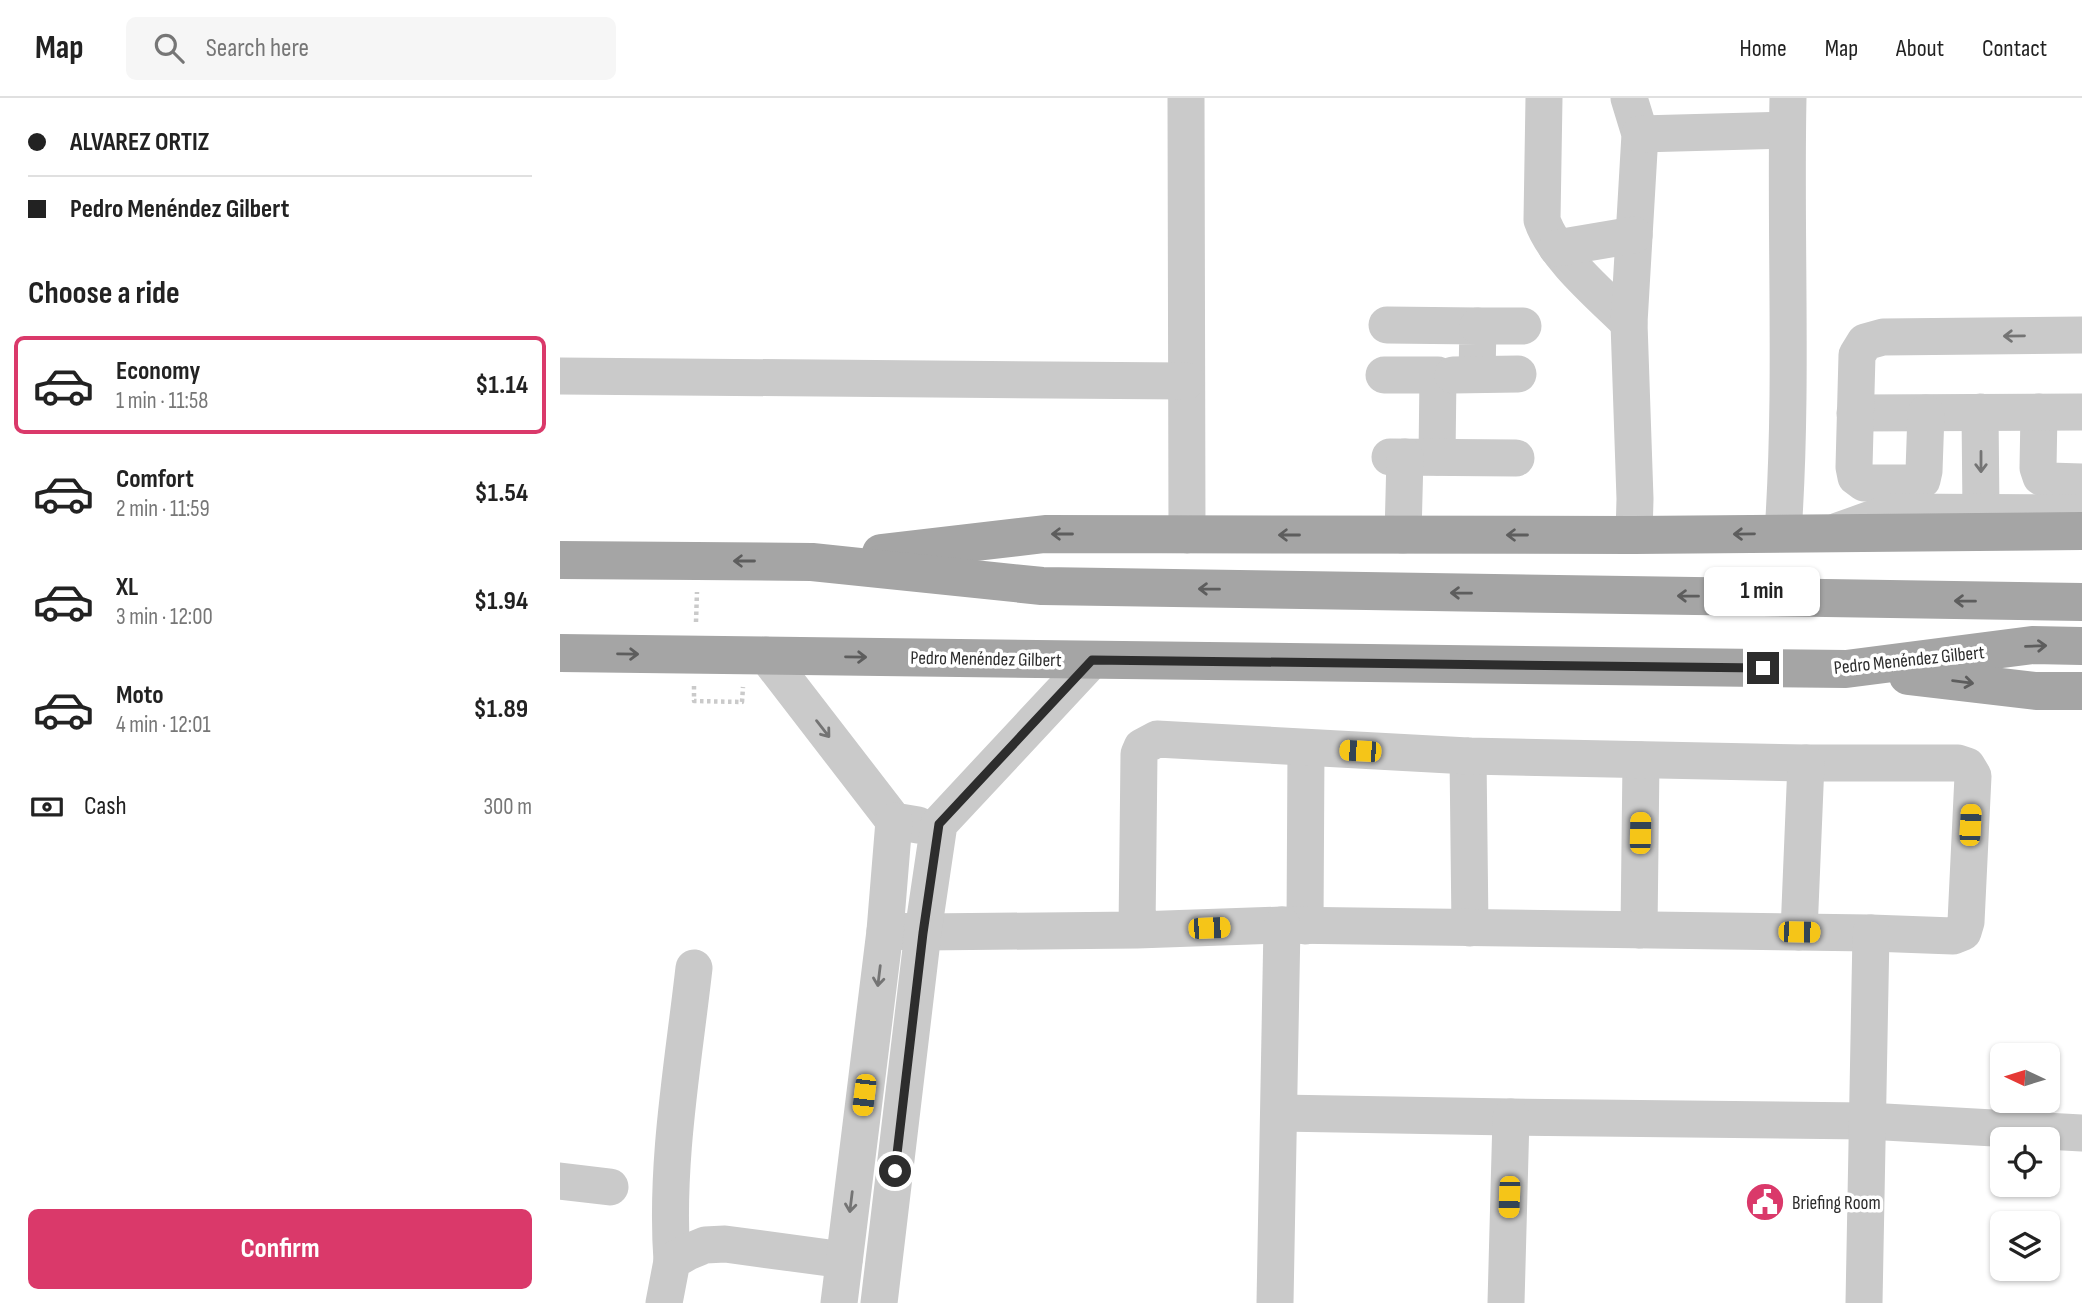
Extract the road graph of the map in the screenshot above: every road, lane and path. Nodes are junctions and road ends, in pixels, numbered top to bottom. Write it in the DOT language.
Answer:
graph roads {
  1 [pos="1186,98"];
  2 [pos="1544,98"];
  3 [pos="1629,98"];
  4 [pos="1788,114"];
  5 [pos="1640,134"];
  6 [pos="1634,235"];
  7 [pos="1557,248"];
  8 [pos="1629,323"];
  9 [pos="1387,326"];
  10 [pos="1478,326"];
  11 [pos="1523,326"];
  12 [pos="2082,335"];
  13 [pos="1477,374"];
  14 [pos="1518,374"];
  15 [pos="1384,375"];
  16 [pos="1438,375"];
  17 [pos="560,376"];
  18 [pos="1186,381"];
  19 [pos="1980,412"];
  20 [pos="2039,412"];
  21 [pos="2082,412"];
  22 [pos="1855,413"];
  23 [pos="1926,413"];
  24 [pos="1411,457"];
  25 [pos="1516,458"];
  26 [pos="2082,482"];
  27 [pos="1981,512"];
  28 [pos="2082,513"];
  29 [pos="2082,531"];
  30 [pos="1783,533"];
  31 [pos="1832,533"];
  32 [pos="1186,535"];
  33 [pos="1403,535"];
  34 [pos="1634,535"];
  35 [pos="560,560"];
  36 [pos="812,562"];
  37 [pos="698,579"];
  38 [pos="2082,593"];
  39 [pos="2018,601"];
  40 [pos="2082,602"];
  41 [pos="696,633"];
  42 [pos="2082,646"];
  43 [pos="560,653"];
  44 [pos="766,655"];
  45 [pos="1092,660"];
  46 [pos="1846,668"];
  47 [pos="695,674"];
  48 [pos="2082,691"];
  49 [pos="743,702"];
  50 [pos="1306,748"];
  51 [pos="1468,756"];
  52 [pos="1641,760"];
  53 [pos="1806,763"];
  54 [pos="894,821"];
  55 [pos="939,824"];
  56 [pos="1293,925"];
  57 [pos="1470,928"];
  58 [pos="1137,930"];
  59 [pos="1639,930"];
  60 [pos="885,931"];
  61 [pos="1799,932"];
  62 [pos="923,933"];
  63 [pos="1871,933"];
  64 [pos="694,968"];
  65 [pos="1279,1113"];
  66 [pos="1511,1118"];
  67 [pos="1867,1121"];
  68 [pos="2082,1133"];
  69 [pos="560,1181"];
  70 [pos="610,1187"];
  71 [pos="844,1260"];
  72 [pos="672,1262"];
  73 [pos="664,1303"];
  74 [pos="839,1303"];
  75 [pos="879,1303"];
  76 [pos="1275,1303"];
  77 [pos="1506,1303"];
  78 [pos="1864,1303"];
  1 -- 18 [label="street"];
  2 -- 7 [label="street"];
  3 -- 5 [label="street"];
  4 -- 5 [label="street"];
  4 -- 30 [label="street"];
  5 -- 6 [label="street"];
  6 -- 7 [label="street"];
  6 -- 8 [label="street"];
  7 -- 8 [label="street"];
  8 -- 34 [label="street"];
  9 -- 10 [label="street"];
  10 -- 11 [label="street"];
  10 -- 13 [label="street"];
  12 -- 22 [label="street, one-way"];
  13 -- 14 [label="street"];
  13 -- 16 [label="street"];
  15 -- 16 [label="street"];
  16 -- 24 [label="street"];
  17 -- 18 [label="street"];
  18 -- 32 [label="street"];
  19 -- 20 [label="street"];
  19 -- 23 [label="street"];
  19 -- 27 [label="street, one-way"];
  20 -- 21 [label="street"];
  20 -- 26 [label="street"];
  22 -- 23 [label="street"];
  22 -- 23 [label="street"];
  24 -- 25 [label="street"];
  24 -- 33 [label="street"];
  27 -- 28 [label="street"];
  27 -- 31 [label="street"];
  29 -- 31 [label="main road"];
  30 -- 31 [label="main road"];
  30 -- 34 [label="main road, one-way"];
  33 -- 32 [label="main road, one-way"];
  32 -- 36 [label="main road, one-way"];
  34 -- 33 [label="main road, one-way"];
  36 -- 35 [label="main road, one-way"];
  39 -- 36 [label="main road, one-way"];
  37 -- 41 [label="path"];
  38 -- 39 [label="main road"];
  39 -- 40 [label="main road"];
  46 -- 42 [label="main road, Pedro Menéndez Gilbert, one-way"];
  43 -- 44 [label="main road, Pedro Menéndez Gilbert, one-way"];
  44 -- 45 [label="main road, Pedro Menéndez Gilbert, one-way"];
  44 -- 54 [label="street, one-way"];
  45 -- 46 [label="main road, Pedro Menéndez Gilbert"];
  45 -- 55 [label="street"];
  46 -- 48 [label="main road, one-way"];
  47 -- 49 [label="path"];
  50 -- 51 [label="street"];
  50 -- 56 [label="street"];
  50 -- 58 [label="street"];
  51 -- 52 [label="street"];
  51 -- 57 [label="street"];
  52 -- 53 [label="street"];
  52 -- 59 [label="street"];
  53 -- 61 [label="street"];
  53 -- 63 [label="street"];
  54 -- 55 [label="street"];
  54 -- 60 [label="street"];
  55 -- 62 [label="street"];
  56 -- 57 [label="street"];
  56 -- 58 [label="street"];
  56 -- 65 [label="street"];
  57 -- 59 [label="street"];
  58 -- 62 [label="street"];
  59 -- 61 [label="street"];
  60 -- 62 [label="street"];
  60 -- 71 [label="street, one-way"];
  61 -- 63 [label="street"];
  62 -- 75 [label="street"];
  63 -- 67 [label="street"];
  64 -- 72 [label="street"];
  65 -- 66 [label="street"];
  65 -- 76 [label="street"];
  66 -- 67 [label="street"];
  66 -- 77 [label="street"];
  67 -- 68 [label="street"];
  67 -- 78 [label="street"];
  69 -- 70 [label="street"];
  71 -- 72 [label="street"];
  71 -- 74 [label="street"];
  72 -- 73 [label="street"];
}
